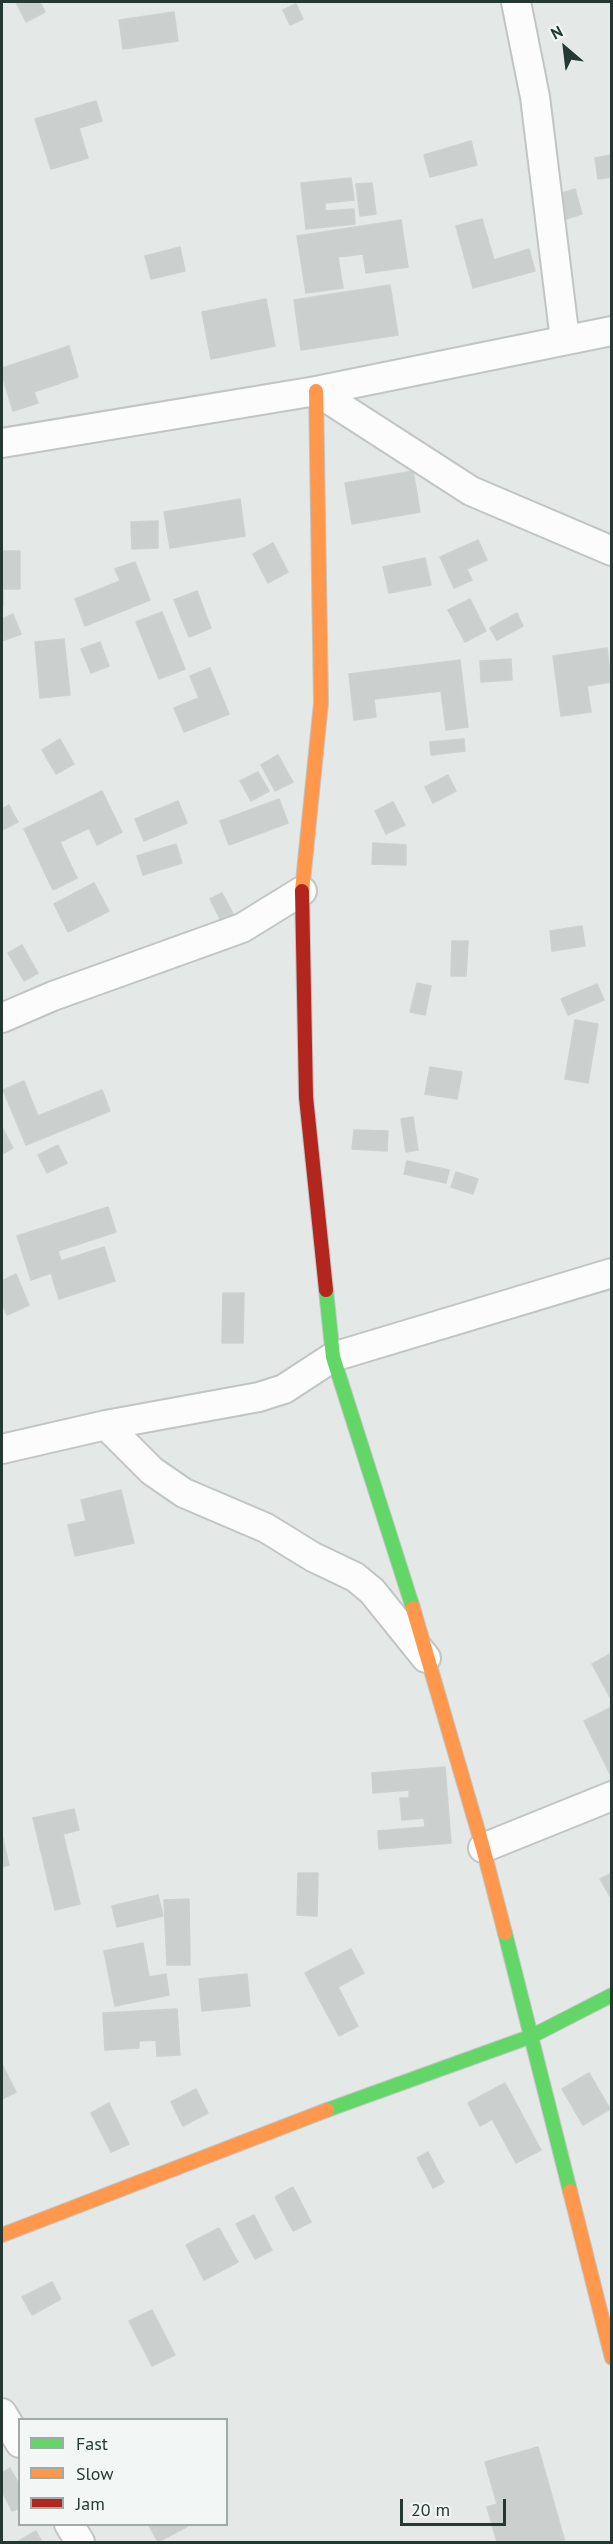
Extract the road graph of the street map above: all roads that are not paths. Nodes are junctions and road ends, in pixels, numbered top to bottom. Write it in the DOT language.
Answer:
graph roads {
  1 [pos="516,2"];
  2 [pos="612,331"];
  3 [pos="565,340"];
  4 [pos="316,391"];
  5 [pos="2,443"];
  6 [pos="612,551"];
  7 [pos="302,891"];
  8 [pos="2,1018"];
  9 [pos="612,1273"];
  10 [pos="333,1357"];
  11 [pos="106,1425"];
  12 [pos="2,1449"];
  13 [pos="428,1660"];
  14 [pos="612,1796"];
  15 [pos="483,1848"];
  16 [pos="612,1995"];
  17 [pos="532,2036"];
  18 [pos="2,2235"];
  19 [pos="612,2358"];
  20 [pos="2,2414"];
  21 [pos="18,2440"];
  22 [pos="70,2526"];
  23 [pos="80,2542"];
  1 -- 3 [label="street"];
  2 -- 3 [label="street"];
  3 -- 4 [label="street"];
  4 -- 5 [label="street"];
  4 -- 6 [label="street"];
  4 -- 7 [label="street"];
  7 -- 8 [label="street"];
  7 -- 10 [label="street"];
  9 -- 10 [label="street"];
  10 -- 11 [label="street"];
  10 -- 13 [label="street"];
  11 -- 12 [label="street"];
  11 -- 13 [label="street"];
  13 -- 15 [label="street"];
  14 -- 15 [label="street"];
  15 -- 17 [label="street"];
  16 -- 17 [label="street"];
  17 -- 18 [label="street"];
  17 -- 19 [label="street"];
  20 -- 21 [label="street"];
  22 -- 23 [label="street"];
}
